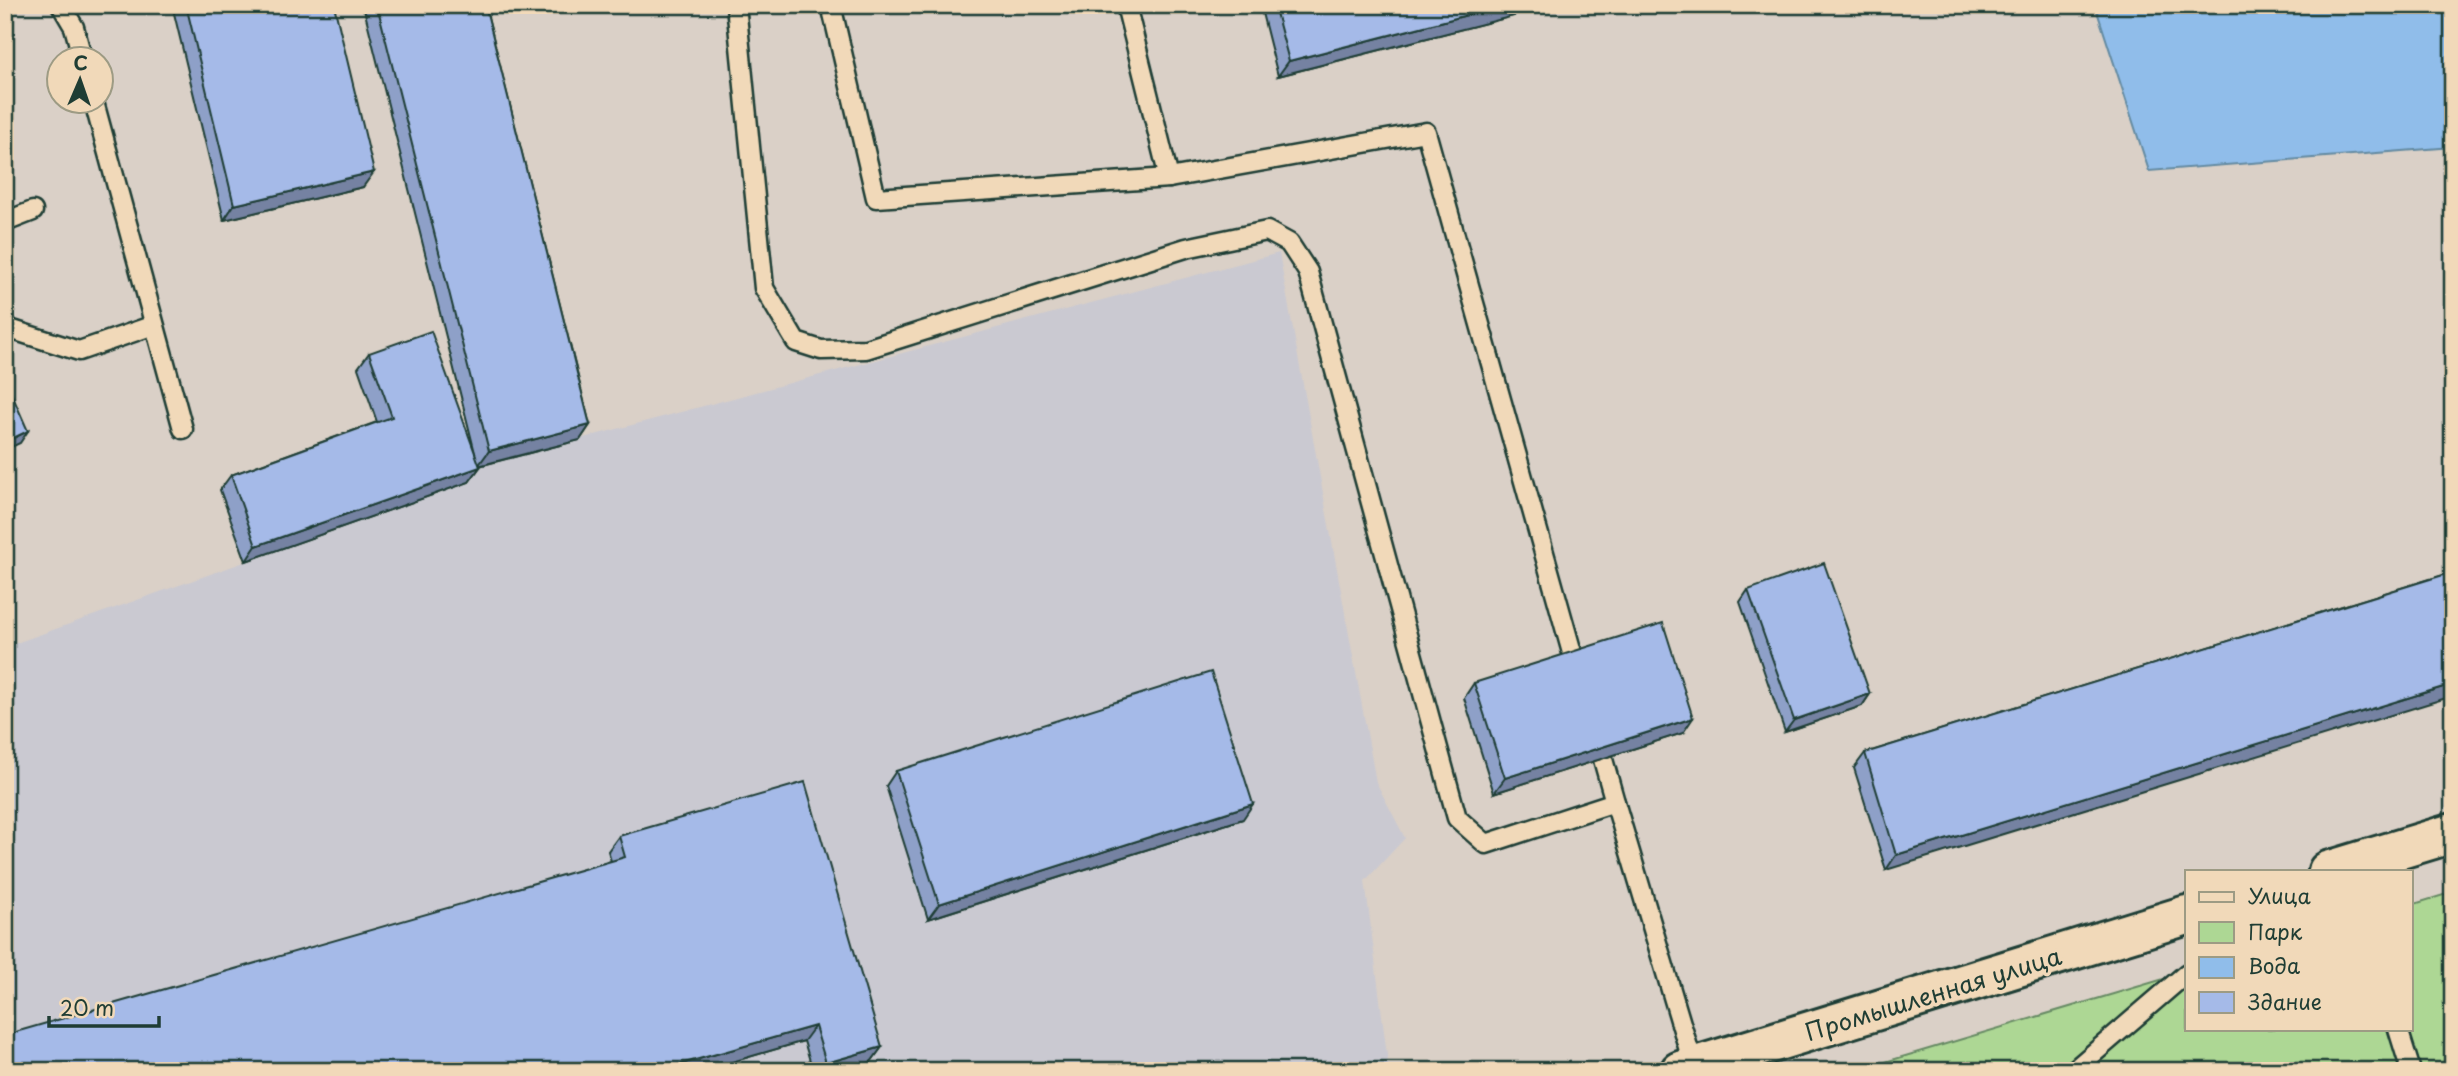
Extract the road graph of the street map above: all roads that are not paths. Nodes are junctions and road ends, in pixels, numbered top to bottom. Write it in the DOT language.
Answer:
graph roads {
  1 [pos="61,5"];
  2 [pos="736,5"];
  3 [pos="831,5"];
  4 [pos="1126,5"];
  5 [pos="79,46"];
  6 [pos="98,116"];
  7 [pos="1169,178"];
  8 [pos="33,211"];
  9 [pos="5,222"];
  10 [pos="154,325"];
  11 [pos="5,326"];
  12 [pos="183,429"];
  13 [pos="1584,695"];
  14 [pos="1592,722"];
  15 [pos="1615,802"];
  16 [pos="2453,833"];
  17 [pos="2342,869"];
  18 [pos="2185,916"];
  19 [pos="2185,975"];
  20 [pos="2398,1030"];
  21 [pos="1687,1069"];
  22 [pos="2073,1071"];
  23 [pos="2411,1071"];
  1 -- 5 [label="lane"];
  2 -- 15 [label="lane"];
  3 -- 7 [label="lane"];
  4 -- 7 [label="lane"];
  6 -- 10 [label="lane"];
  7 -- 13 [label="lane"];
  8 -- 9 [label="lane"];
  10 -- 11 [label="lane"];
  10 -- 12 [label="lane"];
  14 -- 15 [label="lane"];
  15 -- 21 [label="lane"];
  16 -- 17 [label="street"];
  18 -- 21 [label="street, Промышленная улица"];
  19 -- 22 [label="lane"];
  20 -- 23 [label="lane"];
}
